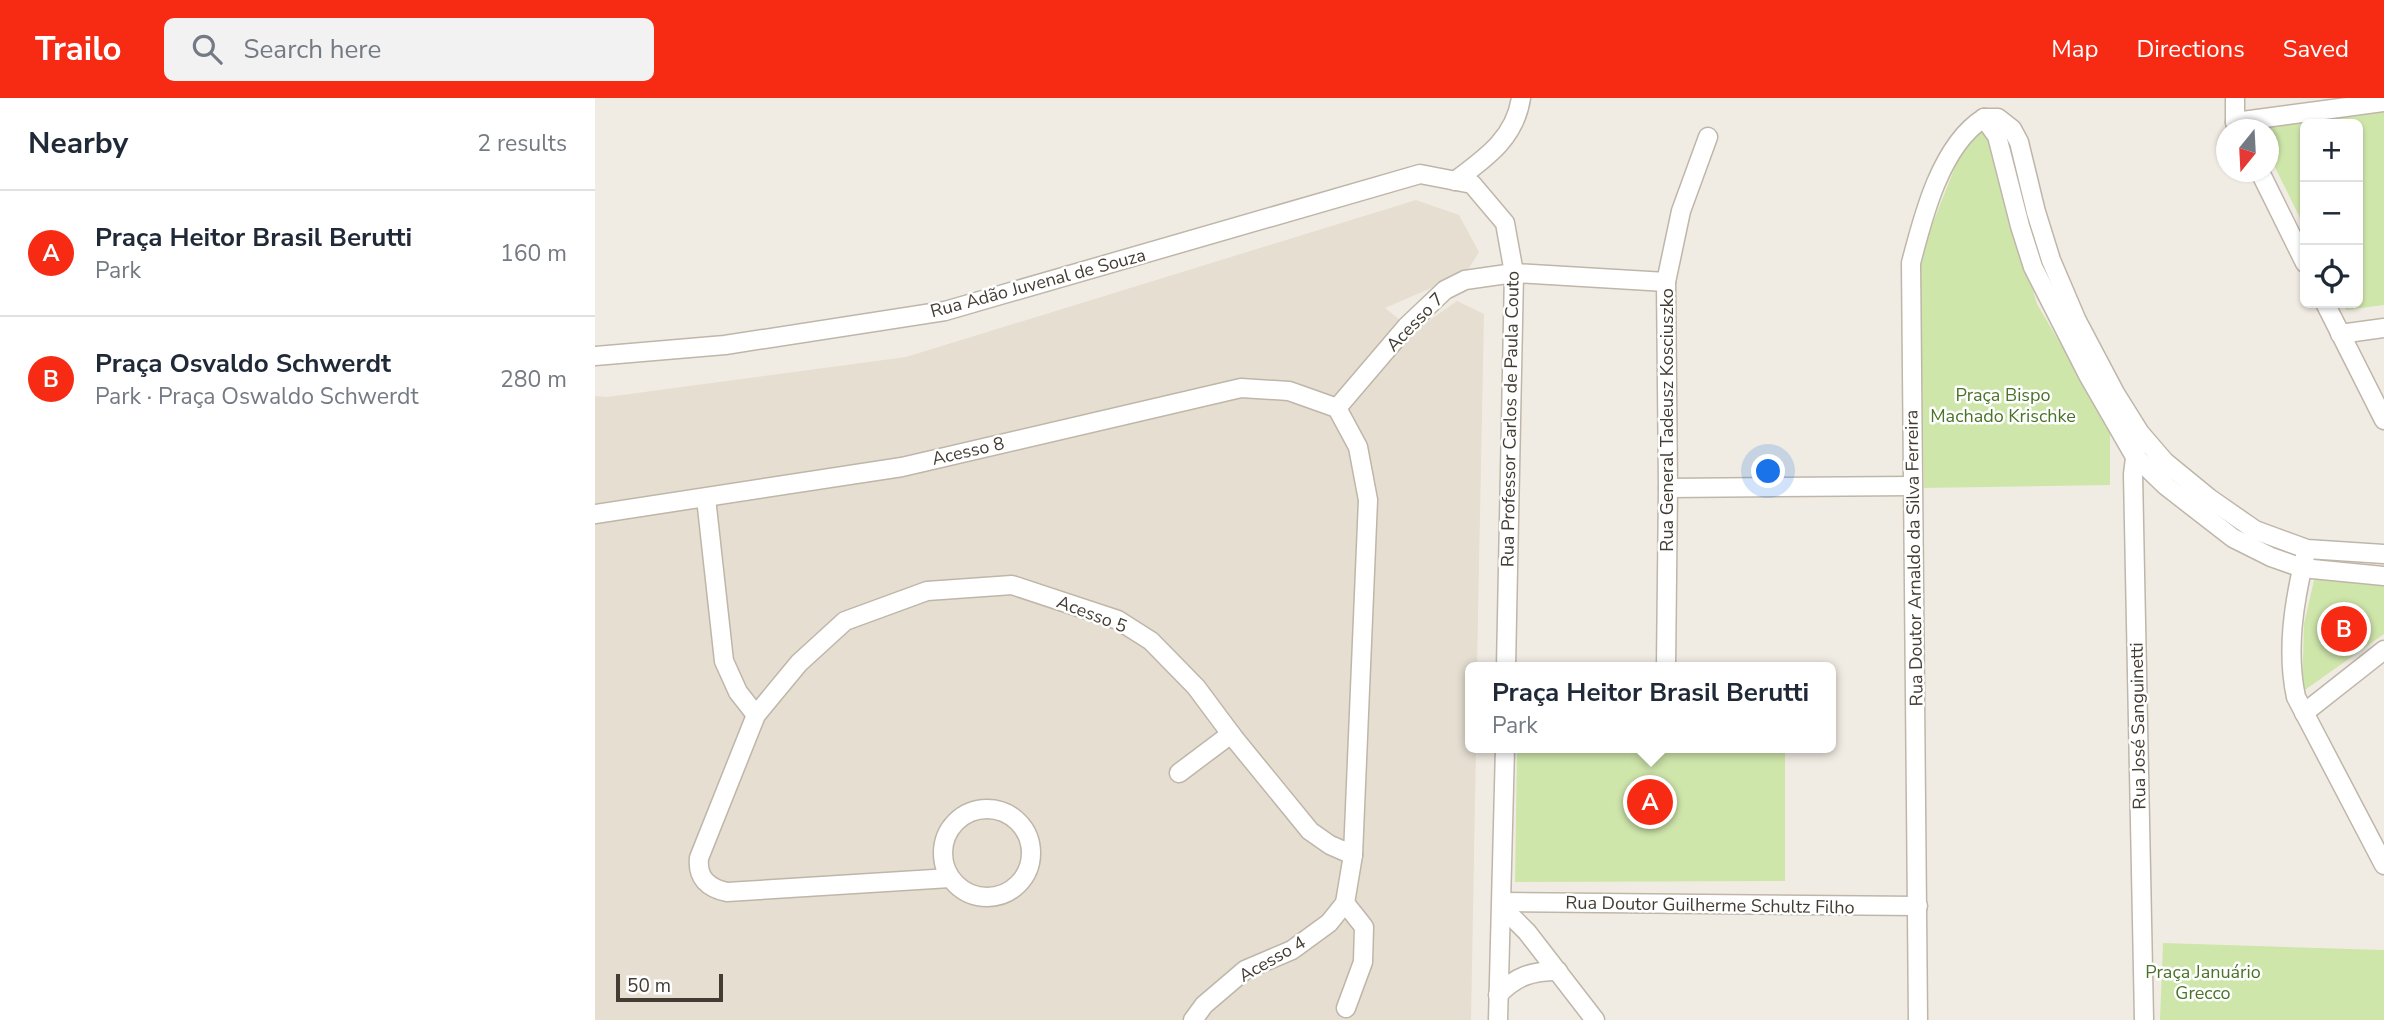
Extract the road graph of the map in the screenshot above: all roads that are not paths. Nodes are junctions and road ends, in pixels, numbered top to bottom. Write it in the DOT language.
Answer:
graph roads {
  1 [pos="1521,98"];
  2 [pos="2235,98"];
  3 [pos="2384,102"];
  4 [pos="1984,118"];
  5 [pos="2236,119"];
  6 [pos="2279,119"];
  7 [pos="1708,138"];
  8 [pos="1464,182"];
  9 [pos="2265,182"];
  10 [pos="2300,253"];
  11 [pos="1514,273"];
  12 [pos="1666,282"];
  13 [pos="2327,308"];
  14 [pos="2384,328"];
  15 [pos="2340,334"];
  16 [pos="595,356"];
  17 [pos="1337,408"];
  18 [pos="2384,420"];
  19 [pos="2140,433"];
  20 [pos="2134,455"];
  21 [pos="2159,467"];
  22 [pos="1912,486"];
  23 [pos="1668,488"];
  24 [pos="706,498"];
  25 [pos="595,514"];
  26 [pos="2307,549"];
  27 [pos="2384,554"];
  28 [pos="2302,568"];
  29 [pos="2384,576"];
  30 [pos="2384,650"];
  31 [pos="1506,662"];
  32 [pos="1667,662"];
  33 [pos="2304,713"];
  34 [pos="756,715"];
  35 [pos="1231,734"];
  36 [pos="1505,753"];
  37 [pos="1179,773"];
  38 [pos="1353,855"];
  39 [pos="2384,865"];
  40 [pos="950,878"];
  41 [pos="1345,903"];
  42 [pos="1502,904"];
  43 [pos="1918,906"];
  44 [pos="1558,971"];
  45 [pos="1498,995"];
  46 [pos="1346,1008"];
  47 [pos="1193,1020"];
  48 [pos="1498,1020"];
  49 [pos="1595,1020"];
  50 [pos="1918,1020"];
  51 [pos="2144,1020"];
  1 -- 8 [label="street"];
  2 -- 5 [label="street"];
  3 -- 6 [label="street"];
  4 -- 19 [label="street"];
  4 -- 20 [label="street"];
  4 -- 22 [label="street, Rua Doutor Arnaldo da Silva Ferreira"];
  7 -- 12 [label="street, Rua General Tadeusz Kosciuszko"];
  8 -- 11 [label="street, Rua Professor Carlos de Paula Couto"];
  8 -- 16 [label="street, Rua Adão Juvenal de Souza"];
  9 -- 10 [label="street"];
  11 -- 12 [label="street, Acesso 7"];
  11 -- 17 [label="street, Acesso 7"];
  11 -- 31 [label="street, Rua Professor Carlos de Paula Couto"];
  12 -- 23 [label="street, Rua General Tadeusz Kosciuszko"];
  13 -- 15 [label="street"];
  14 -- 15 [label="street"];
  15 -- 18 [label="street"];
  17 -- 24 [label="street, Acesso 8"];
  17 -- 38 [label="street"];
  19 -- 20 [label="street, Rua José Sanguinetti"];
  19 -- 21 [label="street"];
  20 -- 21 [label="street"];
  20 -- 51 [label="street, Rua José Sanguinetti"];
  21 -- 26 [label="street"];
  21 -- 28 [label="street"];
  22 -- 23 [label="street"];
  22 -- 43 [label="street, Rua Doutor Arnaldo da Silva Ferreira"];
  23 -- 32 [label="street, Rua General Tadeusz Kosciuszko"];
  24 -- 25 [label="street, Acesso 8"];
  24 -- 34 [label="street"];
  26 -- 27 [label="street"];
  26 -- 28 [label="street"];
  28 -- 29 [label="street"];
  28 -- 33 [label="street"];
  30 -- 33 [label="street"];
  33 -- 39 [label="street"];
  34 -- 35 [label="street, Acesso 5"];
  34 -- 40 [label="street, Acesso 5"];
  35 -- 37 [label="street"];
  35 -- 38 [label="street, Acesso 5"];
  36 -- 42 [label="street"];
  38 -- 41 [label="street"];
  40 -- 40 [label="street"];
  41 -- 46 [label="street"];
  41 -- 47 [label="street, Acesso 4"];
  42 -- 43 [label="street, Rua Doutor Guilherme Schultz Filho"];
  42 -- 44 [label="street"];
  42 -- 45 [label="street"];
  43 -- 50 [label="street, Rua Doutor Arnaldo da Silva Ferreira"];
  44 -- 45 [label="street"];
  44 -- 49 [label="street"];
  45 -- 48 [label="street"];
}
